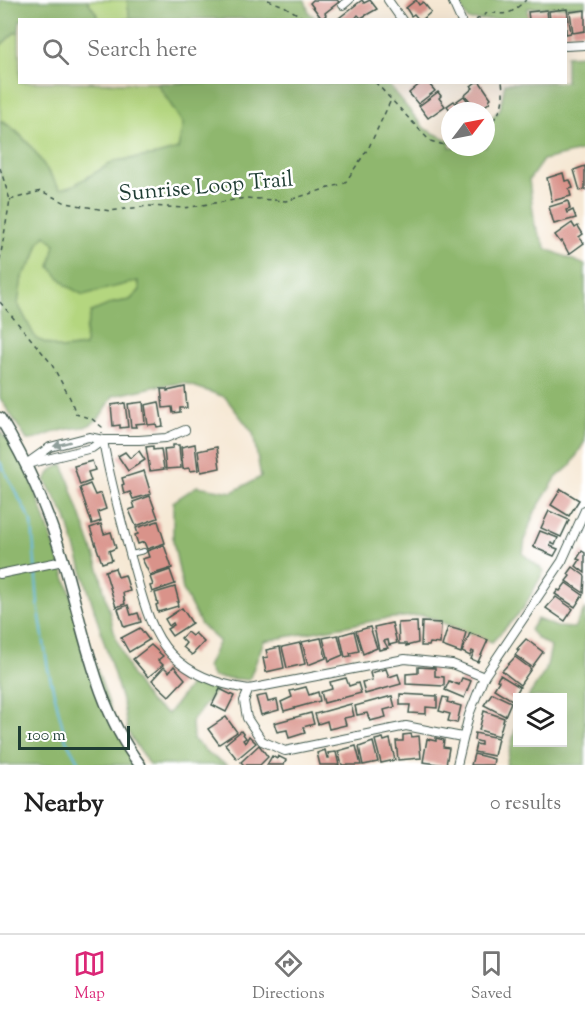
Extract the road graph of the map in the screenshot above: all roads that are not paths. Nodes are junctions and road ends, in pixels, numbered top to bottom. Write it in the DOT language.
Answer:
graph roads {
  1 [pos="388,0"];
  2 [pos="452,0"];
  3 [pos="401,18"];
  4 [pos="460,18"];
  5 [pos="585,45"];
  6 [pos="567,46"];
  7 [pos="0,418"];
  8 [pos="185,430"];
  9 [pos="102,440"];
  10 [pos="26,464"];
  11 [pos="585,510"];
  12 [pos="144,551"];
  13 [pos="131,554"];
  14 [pos="63,561"];
  15 [pos="0,574"];
  16 [pos="484,677"];
  17 [pos="249,689"];
  18 [pos="462,737"];
  19 [pos="140,765"];
  20 [pos="457,765"];
  1 -- 3 [label="street"];
  2 -- 4 [label="street"];
  5 -- 6 [label="street"];
  7 -- 10 [label="main road"];
  8 -- 9 [label="street"];
  9 -- 10 [label="street"];
  9 -- 13 [label="street"];
  10 -- 14 [label="main road"];
  11 -- 16 [label="street"];
  12 -- 13 [label="lane"];
  13 -- 17 [label="street"];
  14 -- 15 [label="street"];
  14 -- 19 [label="main road"];
  16 -- 17 [label="street"];
  16 -- 18 [label="street"];
  17 -- 18 [label="street"];
  18 -- 20 [label="street"];
}
